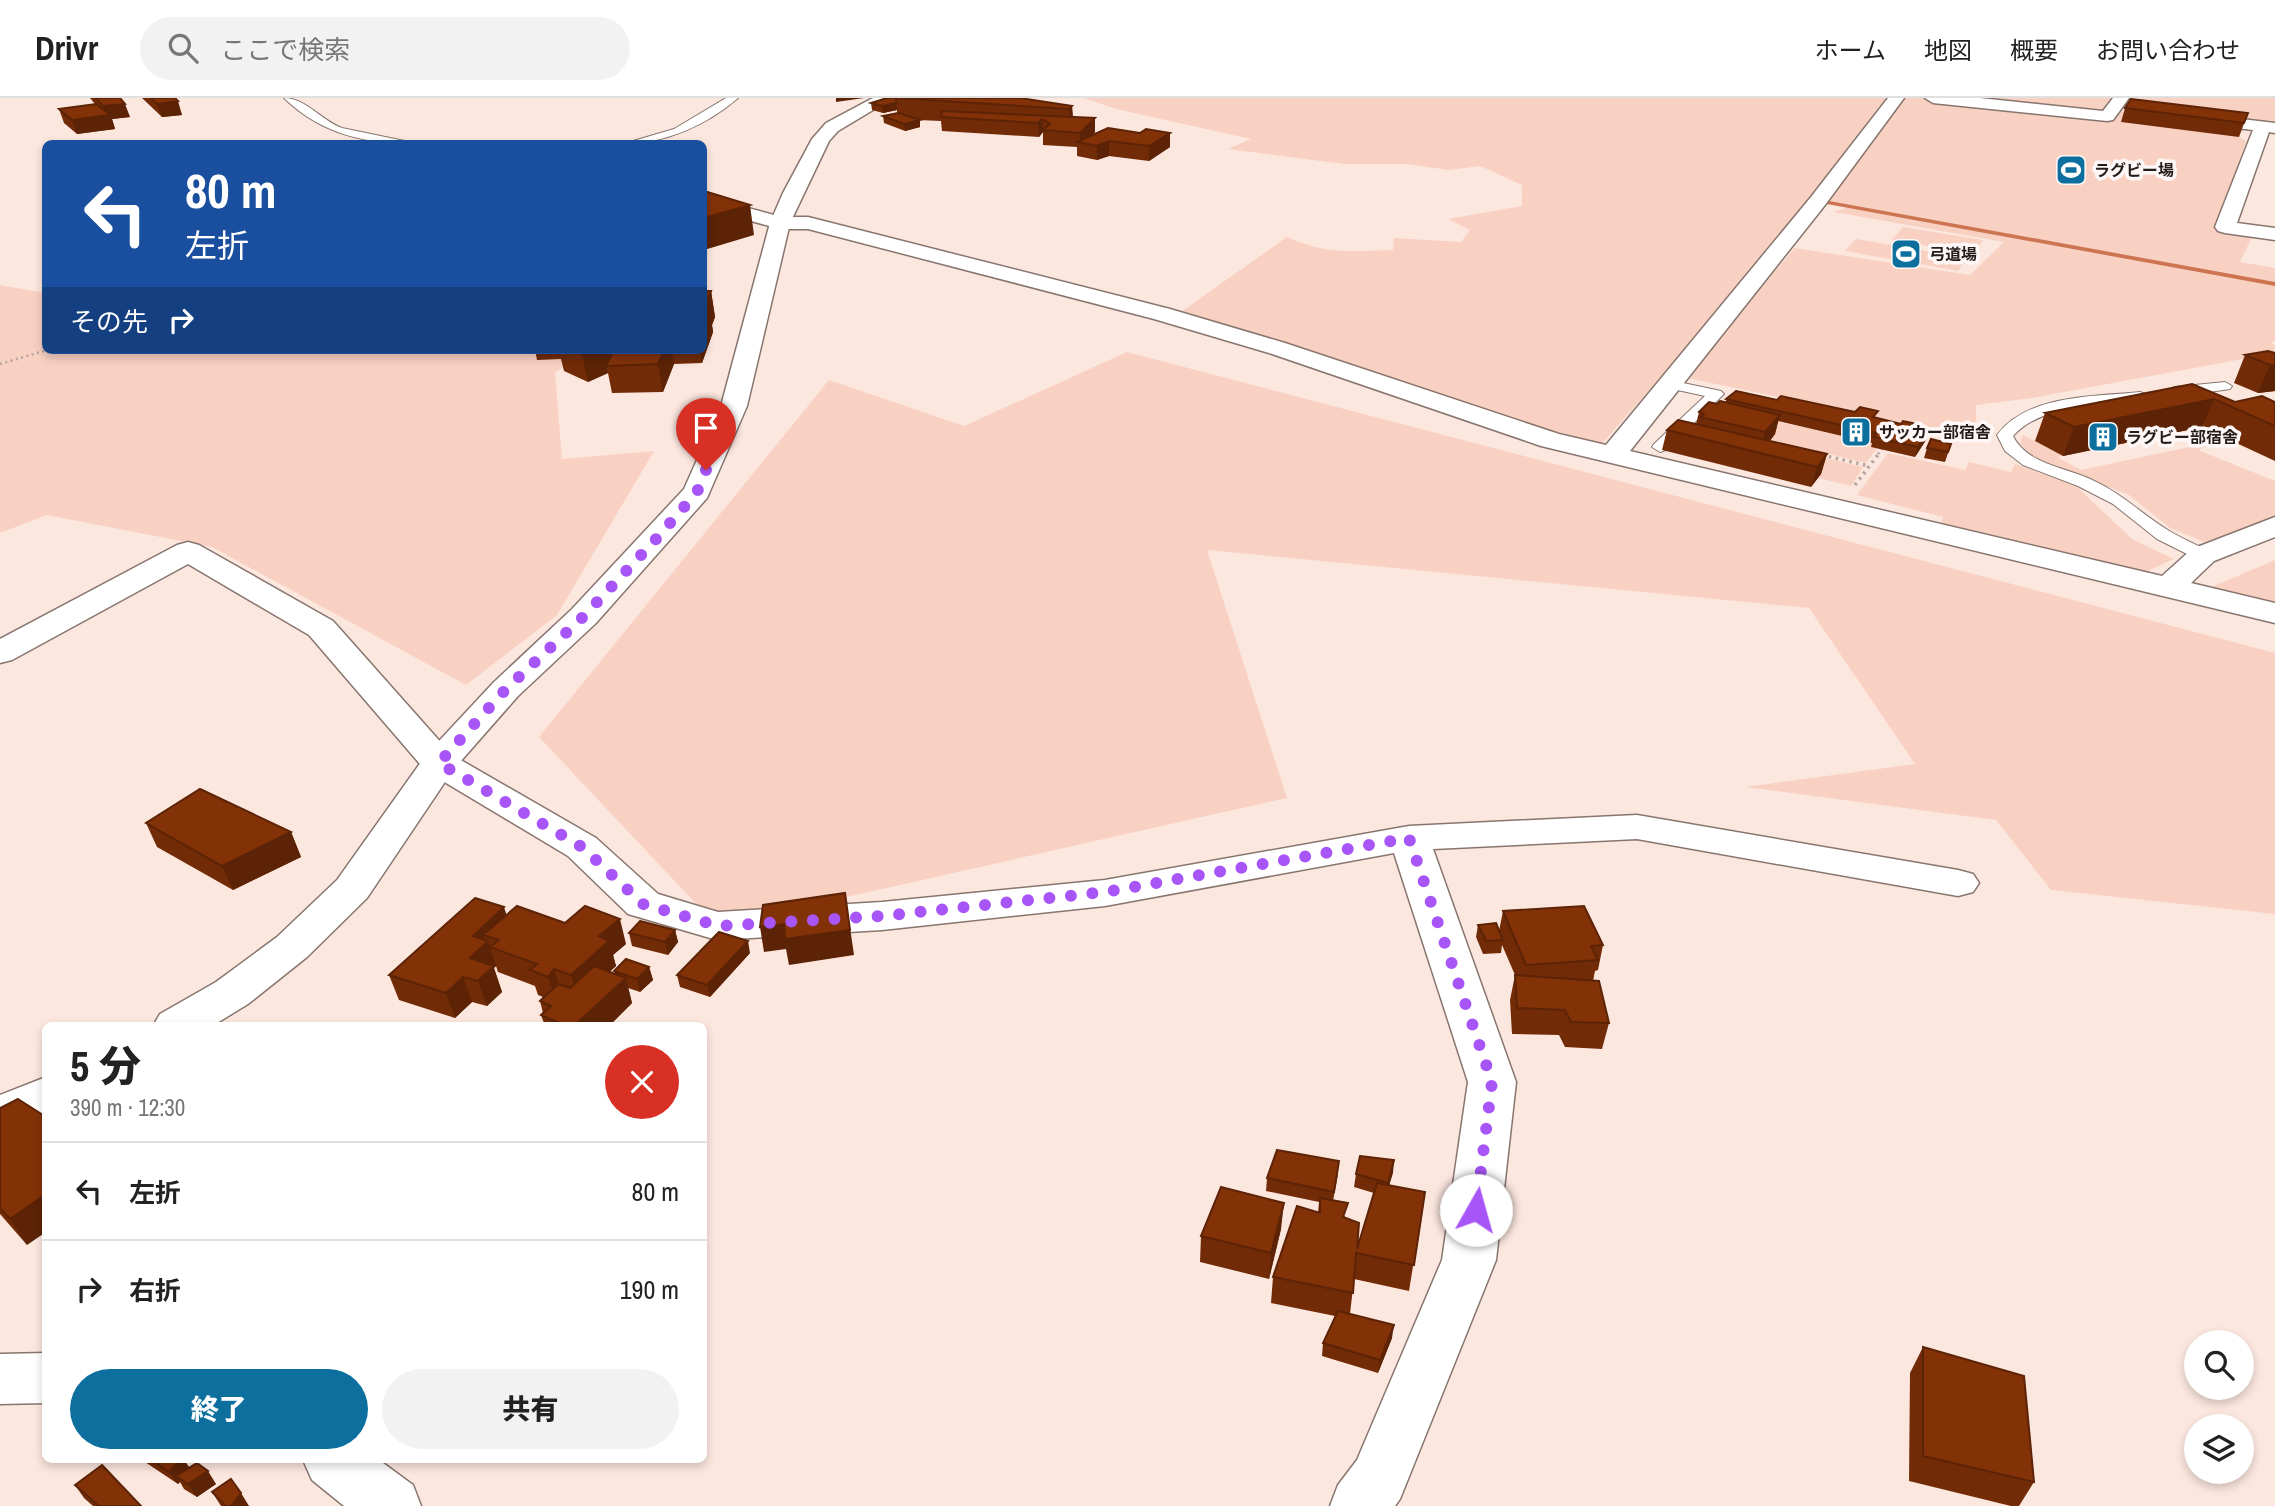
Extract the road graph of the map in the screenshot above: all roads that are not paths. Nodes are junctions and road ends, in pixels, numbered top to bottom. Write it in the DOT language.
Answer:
graph roads {
  1 [pos="289,98"];
  2 [pos="733,98"];
  3 [pos="885,98"];
  4 [pos="1896,98"];
  5 [pos="1933,98"];
  6 [pos="2120,105"];
  7 [pos="2181,116"];
  8 [pos="2269,127"];
  9 [pos="391,140"];
  10 [pos="643,140"];
  11 [pos="707,203"];
  12 [pos="780,223"];
  13 [pos="2275,234"];
  14 [pos="1669,384"];
  15 [pos="2225,387"];
  16 [pos="1660,446"];
  17 [pos="1613,454"];
  18 [pos="2275,526"];
  19 [pos="2203,555"];
  20 [pos="2169,587"];
  21 [pos="2275,614"];
  22 [pos="0,653"];
  23 [pos="439,763"];
  24 [pos="1409,838"];
  25 [pos="1958,883"];
  26 [pos="183,1022"];
  27 [pos="42,1097"];
  28 [pos="0,1116"];
  29 [pos="42,1378"];
  30 [pos="0,1379"];
  31 [pos="337,1463"];
  32 [pos="391,1506"];
  33 [pos="1360,1506"];
  1 -- 9 [label="lane"];
  2 -- 10 [label="lane"];
  3 -- 12 [label="street"];
  4 -- 14 [label="street"];
  5 -- 6 [label="street"];
  7 -- 8 [label="street"];
  8 -- 13 [label="street"];
  11 -- 12 [label="street"];
  12 -- 17 [label="street"];
  12 -- 23 [label="street"];
  14 -- 16 [label="lane"];
  14 -- 17 [label="street"];
  15 -- 19 [label="lane"];
  17 -- 20 [label="street"];
  18 -- 19 [label="street"];
  19 -- 20 [label="street"];
  20 -- 21 [label="street"];
  22 -- 23 [label="street"];
  23 -- 24 [label="street"];
  23 -- 26 [label="street"];
  24 -- 25 [label="street"];
  24 -- 33 [label="street"];
  27 -- 28 [label="street"];
  29 -- 30 [label="street"];
  31 -- 32 [label="street"];
}
